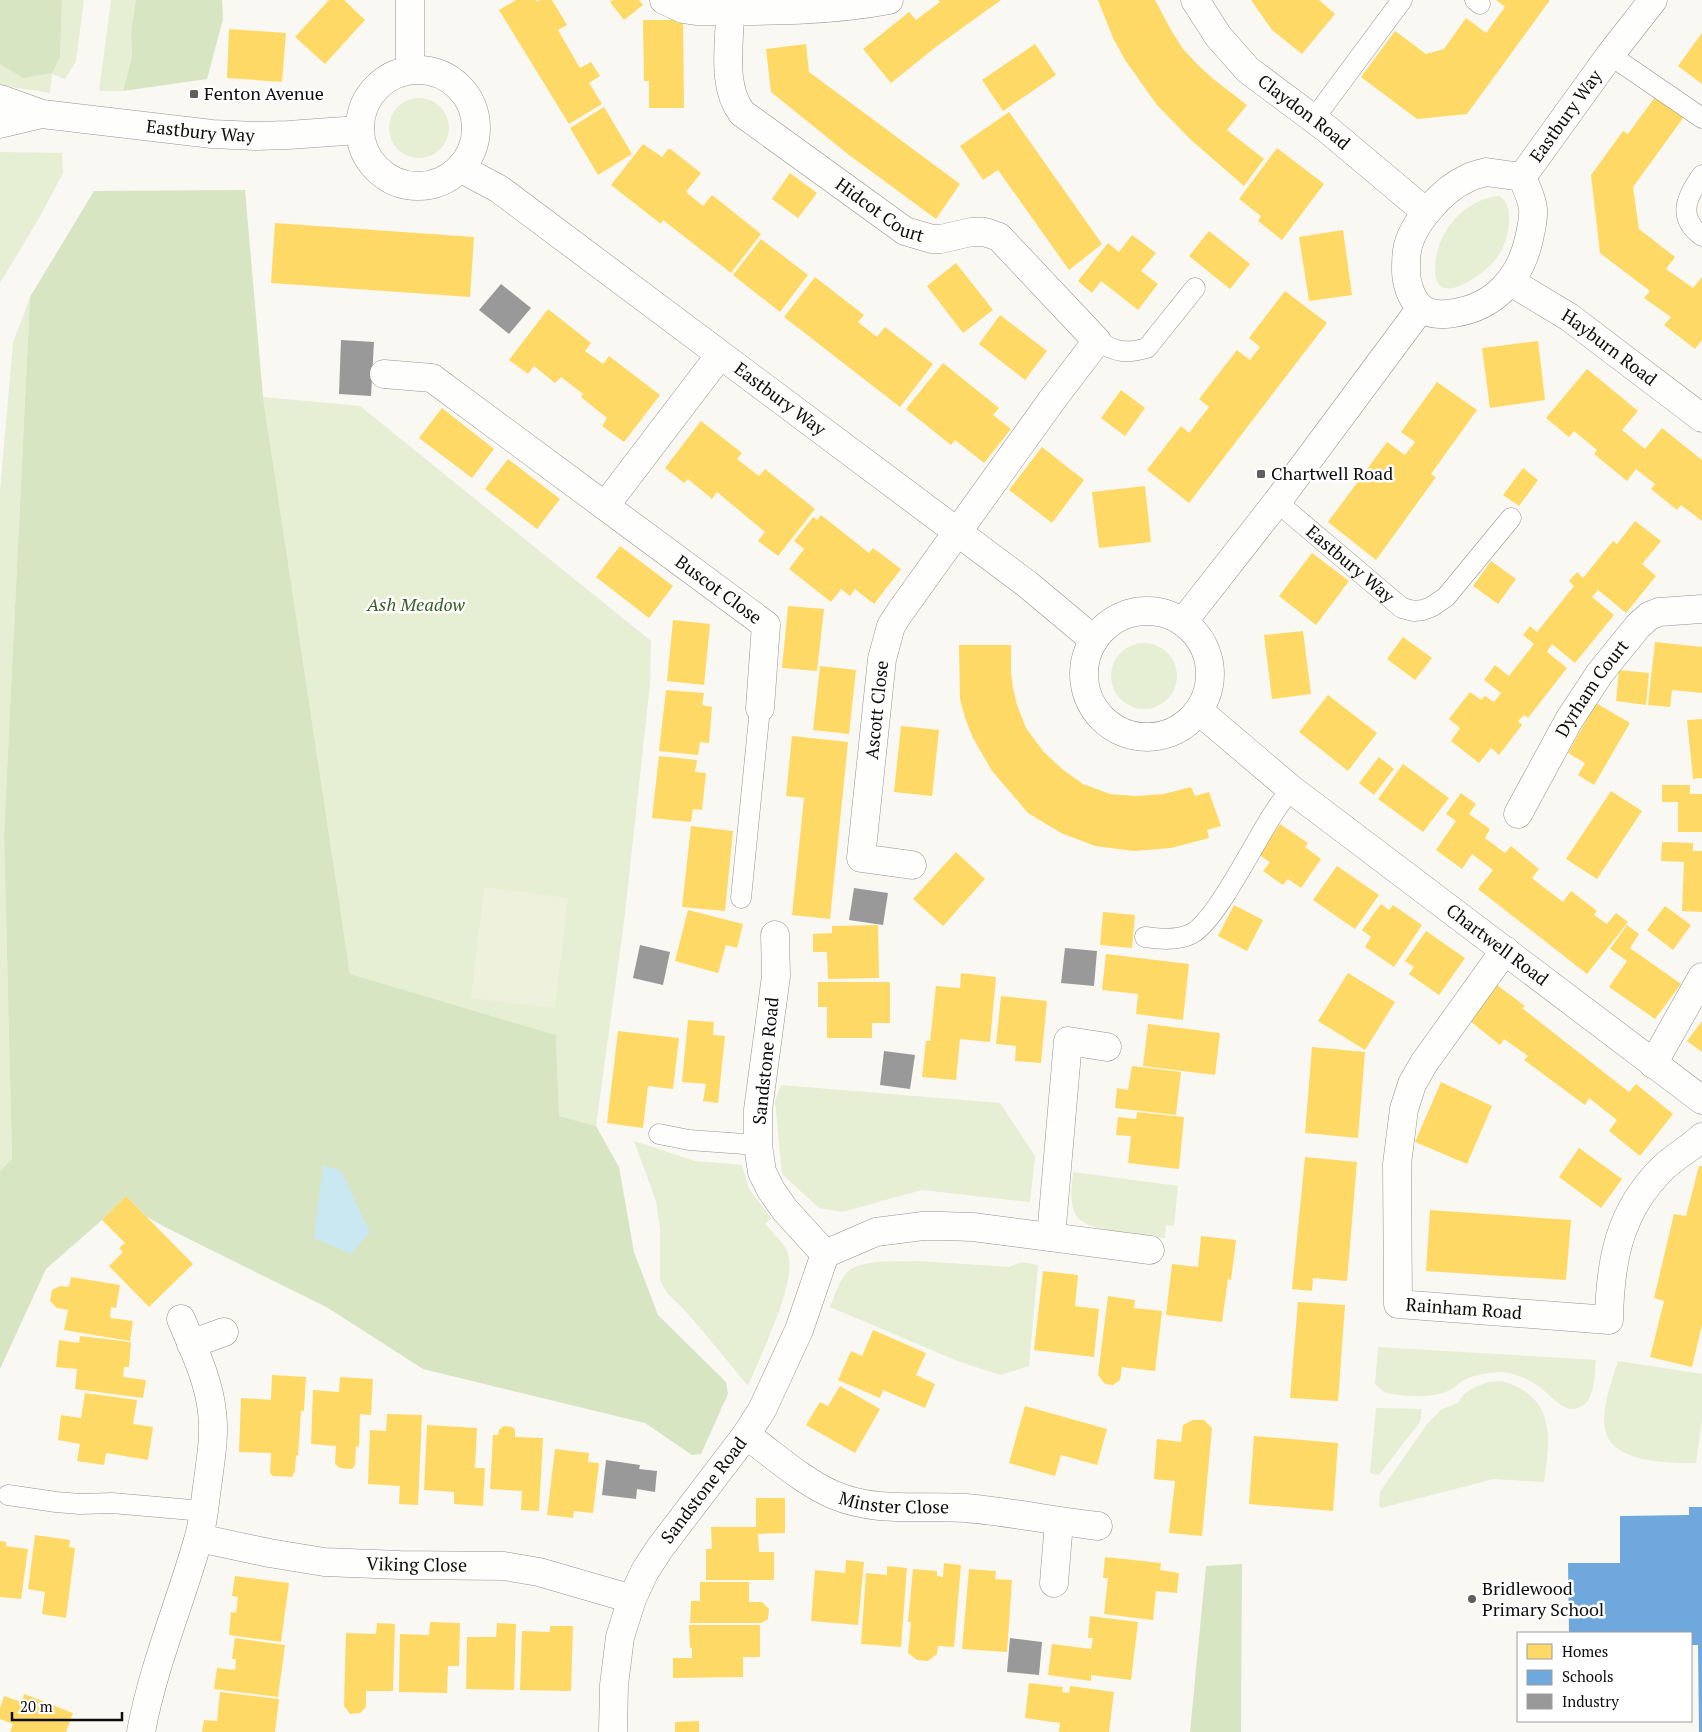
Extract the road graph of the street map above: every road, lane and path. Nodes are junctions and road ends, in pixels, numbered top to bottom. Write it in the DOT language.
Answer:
graph roads {
  1 [pos="410,0"];
  2 [pos="664,0"];
  3 [pos="889,0"];
  4 [pos="1195,0"];
  5 [pos="1402,0"];
  6 [pos="1653,0"];
  7 [pos="730,11"];
  8 [pos="1610,55"];
  9 [pos="410,70"];
  10 [pos="0,99"];
  11 [pos="42,114"];
  12 [pos="1702,118"];
  13 [pos="1313,120"];
  14 [pos="0,124"];
  15 [pos="359,130"];
  16 [pos="460,168"];
  17 [pos="1702,175"];
  18 [pos="1522,177"];
  19 [pos="1426,212"];
  20 [pos="1702,236"];
  21 [pos="1511,282"];
  22 [pos="1195,288"];
  23 [pos="1421,308"];
  24 [pos="1097,341"];
  25 [pos="720,355"];
  26 [pos="384,374"];
  27 [pos="1702,418"];
  28 [pos="1276,502"];
  29 [pos="605,506"];
  30 [pos="1511,518"];
  31 [pos="957,532"];
  32 [pos="1702,609"];
  33 [pos="1183,622"];
  34 [pos="1094,640"];
  35 [pos="760,708"];
  36 [pos="1199,711"];
  37 [pos="1291,789"];
  38 [pos="1518,814"];
  39 [pos="912,865"];
  40 [pos="741,898"];
  41 [pos="775,935"];
  42 [pos="1145,937"];
  43 [pos="1505,950"];
  44 [pos="1702,977"];
  45 [pos="1107,1046"];
  46 [pos="1653,1064"];
  47 [pos="1702,1100"];
  48 [pos="659,1134"];
  49 [pos="1702,1137"];
  50 [pos="758,1146"];
  51 [pos="1051,1237"];
  52 [pos="1150,1250"];
  53 [pos="824,1254"];
  54 [pos="181,1319"];
  55 [pos="224,1332"];
  56 [pos="191,1344"];
  57 [pos="746,1435"];
  58 [pos="8,1495"];
  59 [pos="203,1511"];
  60 [pos="1059,1522"];
  61 [pos="1098,1526"];
  62 [pos="199,1538"];
  63 [pos="1054,1583"];
  64 [pos="632,1599"];
  65 [pos="140,1732"];
  66 [pos="613,1732"];
  1 -- 9 [label="street"];
  2 -- 7 [label="street"];
  3 -- 7 [label="street"];
  4 -- 13 [label="street, Claydon Road"];
  5 -- 13 [label="lane"];
  6 -- 8 [label="street, Eastbury Way"];
  7 -- 24 [label="street, Hidcot Court"];
  8 -- 12 [label="lane, Eastbury Way"];
  8 -- 18 [label="street, Eastbury Way"];
  9 -- 15 [label="street"];
  9 -- 16 [label="street"];
  10 -- 11 [label="street, Eastbury Way"];
  11 -- 14 [label="street, Eastbury Way"];
  11 -- 15 [label="street, Eastbury Way"];
  13 -- 19 [label="street, Claydon Road"];
  15 -- 16 [label="street"];
  16 -- 25 [label="street, Eastbury Way"];
  17 -- 20 [label="lane"];
  18 -- 19 [label="street, Eastbury Way"];
  18 -- 21 [label="street, Eastbury Way"];
  19 -- 23 [label="street, Eastbury Way"];
  21 -- 23 [label="street, Eastbury Way"];
  21 -- 27 [label="street, Hayburn Road"];
  22 -- 24 [label="lane, Hidcot Court"];
  23 -- 28 [label="street"];
  24 -- 31 [label="street"];
  25 -- 29 [label="street"];
  25 -- 31 [label="street, Eastbury Way"];
  26 -- 29 [label="street, Buscot Close"];
  28 -- 30 [label="lane, Eastbury Way"];
  28 -- 33 [label="street"];
  29 -- 35 [label="street, Buscot Close"];
  31 -- 34 [label="street, Eastbury Way"];
  31 -- 39 [label="street, Ascott Close"];
  32 -- 38 [label="street, Dyrham Court"];
  33 -- 34 [label="street"];
  33 -- 36 [label="street"];
  34 -- 36 [label="street"];
  35 -- 40 [label="lane"];
  36 -- 37 [label="street, Chartwell Road"];
  37 -- 42 [label="lane"];
  37 -- 43 [label="street, Chartwell Road"];
  41 -- 50 [label="street, Sandstone Road"];
  43 -- 46 [label="street, Chartwell Road"];
  43 -- 49 [label="street, Rainham Road"];
  44 -- 46 [label="street"];
  45 -- 51 [label="street"];
  46 -- 47 [label="street, Chartwell Road"];
  48 -- 50 [label="lane"];
  50 -- 53 [label="street, Sandstone Road"];
  51 -- 52 [label="street"];
  51 -- 53 [label="street"];
  53 -- 57 [label="street, Sandstone Road"];
  54 -- 56 [label="street"];
  55 -- 56 [label="street"];
  56 -- 59 [label="street"];
  57 -- 60 [label="street, Minster Close"];
  57 -- 64 [label="street, Sandstone Road"];
  58 -- 59 [label="lane"];
  59 -- 62 [label="street"];
  60 -- 61 [label="street, Minster Close"];
  60 -- 63 [label="street"];
  62 -- 64 [label="street, Viking Close"];
  62 -- 65 [label="street"];
  64 -- 66 [label="street, Sandstone Road"];
}
